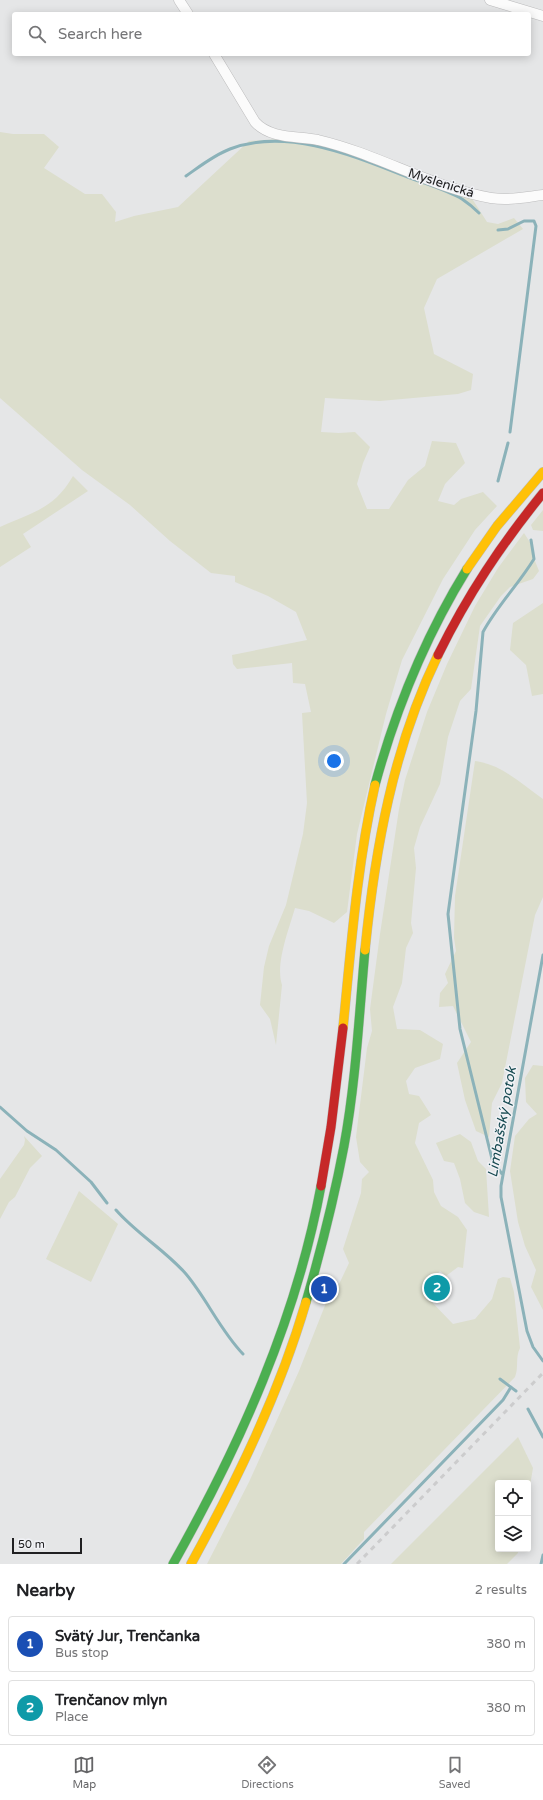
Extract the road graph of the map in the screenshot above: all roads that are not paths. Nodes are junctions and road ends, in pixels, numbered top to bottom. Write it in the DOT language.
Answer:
graph roads {
  1 [pos="179,0"];
  2 [pos="490,0"];
  3 [pos="187,12"];
  4 [pos="530,12"];
  5 [pos="531,12"];
  6 [pos="543,16"];
  7 [pos="215,56"];
  8 [pos="543,194"];
  9 [pos="543,472"];
  10 [pos="543,494"];
  11 [pos="172,1564"];
  12 [pos="191,1564"];
  1 -- 3 [label="street"];
  2 -- 4 [label="street"];
  5 -- 6 [label="street"];
  7 -- 8 [label="street, Myslenická"];
  9 -- 11 [label="main road"];
  10 -- 12 [label="main road"];
}
